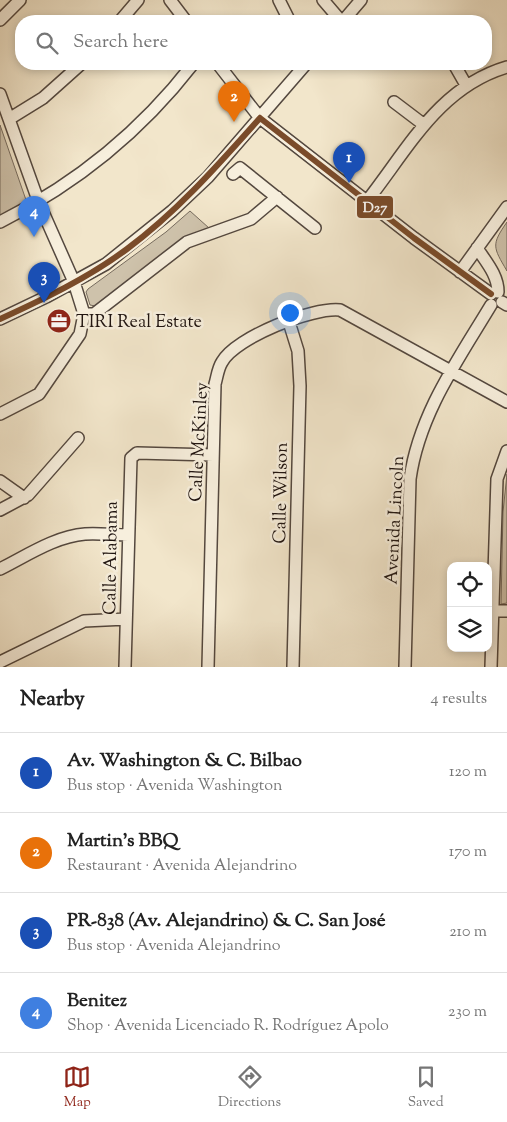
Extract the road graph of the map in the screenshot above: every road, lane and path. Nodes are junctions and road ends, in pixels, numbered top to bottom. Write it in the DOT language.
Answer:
graph roads {
  1 [pos="20,0"];
  2 [pos="138,0"];
  3 [pos="170,0"];
  4 [pos="279,0"];
  5 [pos="323,0"];
  6 [pos="361,0"];
  7 [pos="125,15"];
  8 [pos="181,15"];
  9 [pos="286,15"];
  10 [pos="337,15"];
  11 [pos="347,15"];
  12 [pos="0,20"];
  13 [pos="507,67"];
  14 [pos="74,70"];
  15 [pos="188,70"];
  16 [pos="223,70"];
  17 [pos="301,70"];
  18 [pos="457,70"];
  19 [pos="466,85"];
  20 [pos="0,94"];
  21 [pos="394,102"];
  22 [pos="260,118"];
  23 [pos="9,119"];
  24 [pos="423,124"];
  25 [pos="233,174"];
  26 [pos="277,197"];
  27 [pos="367,201"];
  28 [pos="40,203"];
  29 [pos="507,207"];
  30 [pos="0,222"];
  31 [pos="314,228"];
  32 [pos="477,248"];
  33 [pos="460,272"];
  34 [pos="74,282"];
  35 [pos="498,300"];
  36 [pos="84,314"];
  37 [pos="0,319"];
  38 [pos="288,322"];
  39 [pos="452,370"];
  40 [pos="507,402"];
  41 [pos="0,414"];
  42 [pos="78,438"];
  43 [pos="507,451"];
  44 [pos="213,455"];
  45 [pos="0,481"];
  46 [pos="24,498"];
  47 [pos="0,510"];
  48 [pos="128,535"];
  49 [pos="0,569"];
  50 [pos="493,611"];
  51 [pos="507,611"];
  52 [pos="126,619"];
  53 [pos="0,662"];
  54 [pos="125,667"];
  55 [pos="208,667"];
  56 [pos="293,667"];
  57 [pos="405,667"];
  58 [pos="491,667"];
  1 -- 12 [label="street"];
  2 -- 7 [label="street"];
  3 -- 8 [label="street"];
  4 -- 9 [label="street"];
  5 -- 10 [label="street"];
  6 -- 11 [label="street"];
  13 -- 19 [label="street"];
  14 -- 23 [label="street"];
  15 -- 28 [label="street"];
  16 -- 22 [label="street"];
  17 -- 22 [label="street"];
  18 -- 19 [label="street"];
  19 -- 24 [label="street"];
  20 -- 23 [label="street"];
  21 -- 24 [label="street"];
  22 -- 27 [label="street"];
  22 -- 34 [label="street"];
  23 -- 28 [label="street"];
  24 -- 27 [label="street"];
  25 -- 26 [label="street"];
  26 -- 31 [label="street"];
  26 -- 36 [label="street"];
  27 -- 33 [label="street"];
  28 -- 30 [label="street"];
  28 -- 34 [label="street"];
  29 -- 32 [label="street"];
  32 -- 33 [label="street"];
  32 -- 35 [label="street"];
  33 -- 35 [label="street"];
  34 -- 36 [label="street"];
  34 -- 37 [label="street"];
  35 -- 39 [label="street, Avenida Lincoln"];
  36 -- 41 [label="street"];
  38 -- 39 [label="street, Calle McKinley"];
  38 -- 44 [label="street, Calle McKinley"];
  38 -- 56 [label="street, Calle Wilson"];
  39 -- 40 [label="street, Calle McKinley"];
  39 -- 57 [label="street, Avenida Lincoln"];
  42 -- 46 [label="street"];
  43 -- 50 [label="street"];
  44 -- 48 [label="street, Calle Alabama"];
  44 -- 55 [label="street, Calle McKinley"];
  45 -- 46 [label="street"];
  46 -- 47 [label="street"];
  48 -- 49 [label="street"];
  48 -- 52 [label="street, Calle Alabama"];
  50 -- 51 [label="street"];
  50 -- 58 [label="street"];
  52 -- 53 [label="street"];
  52 -- 54 [label="street, Calle Alabama"];
}
